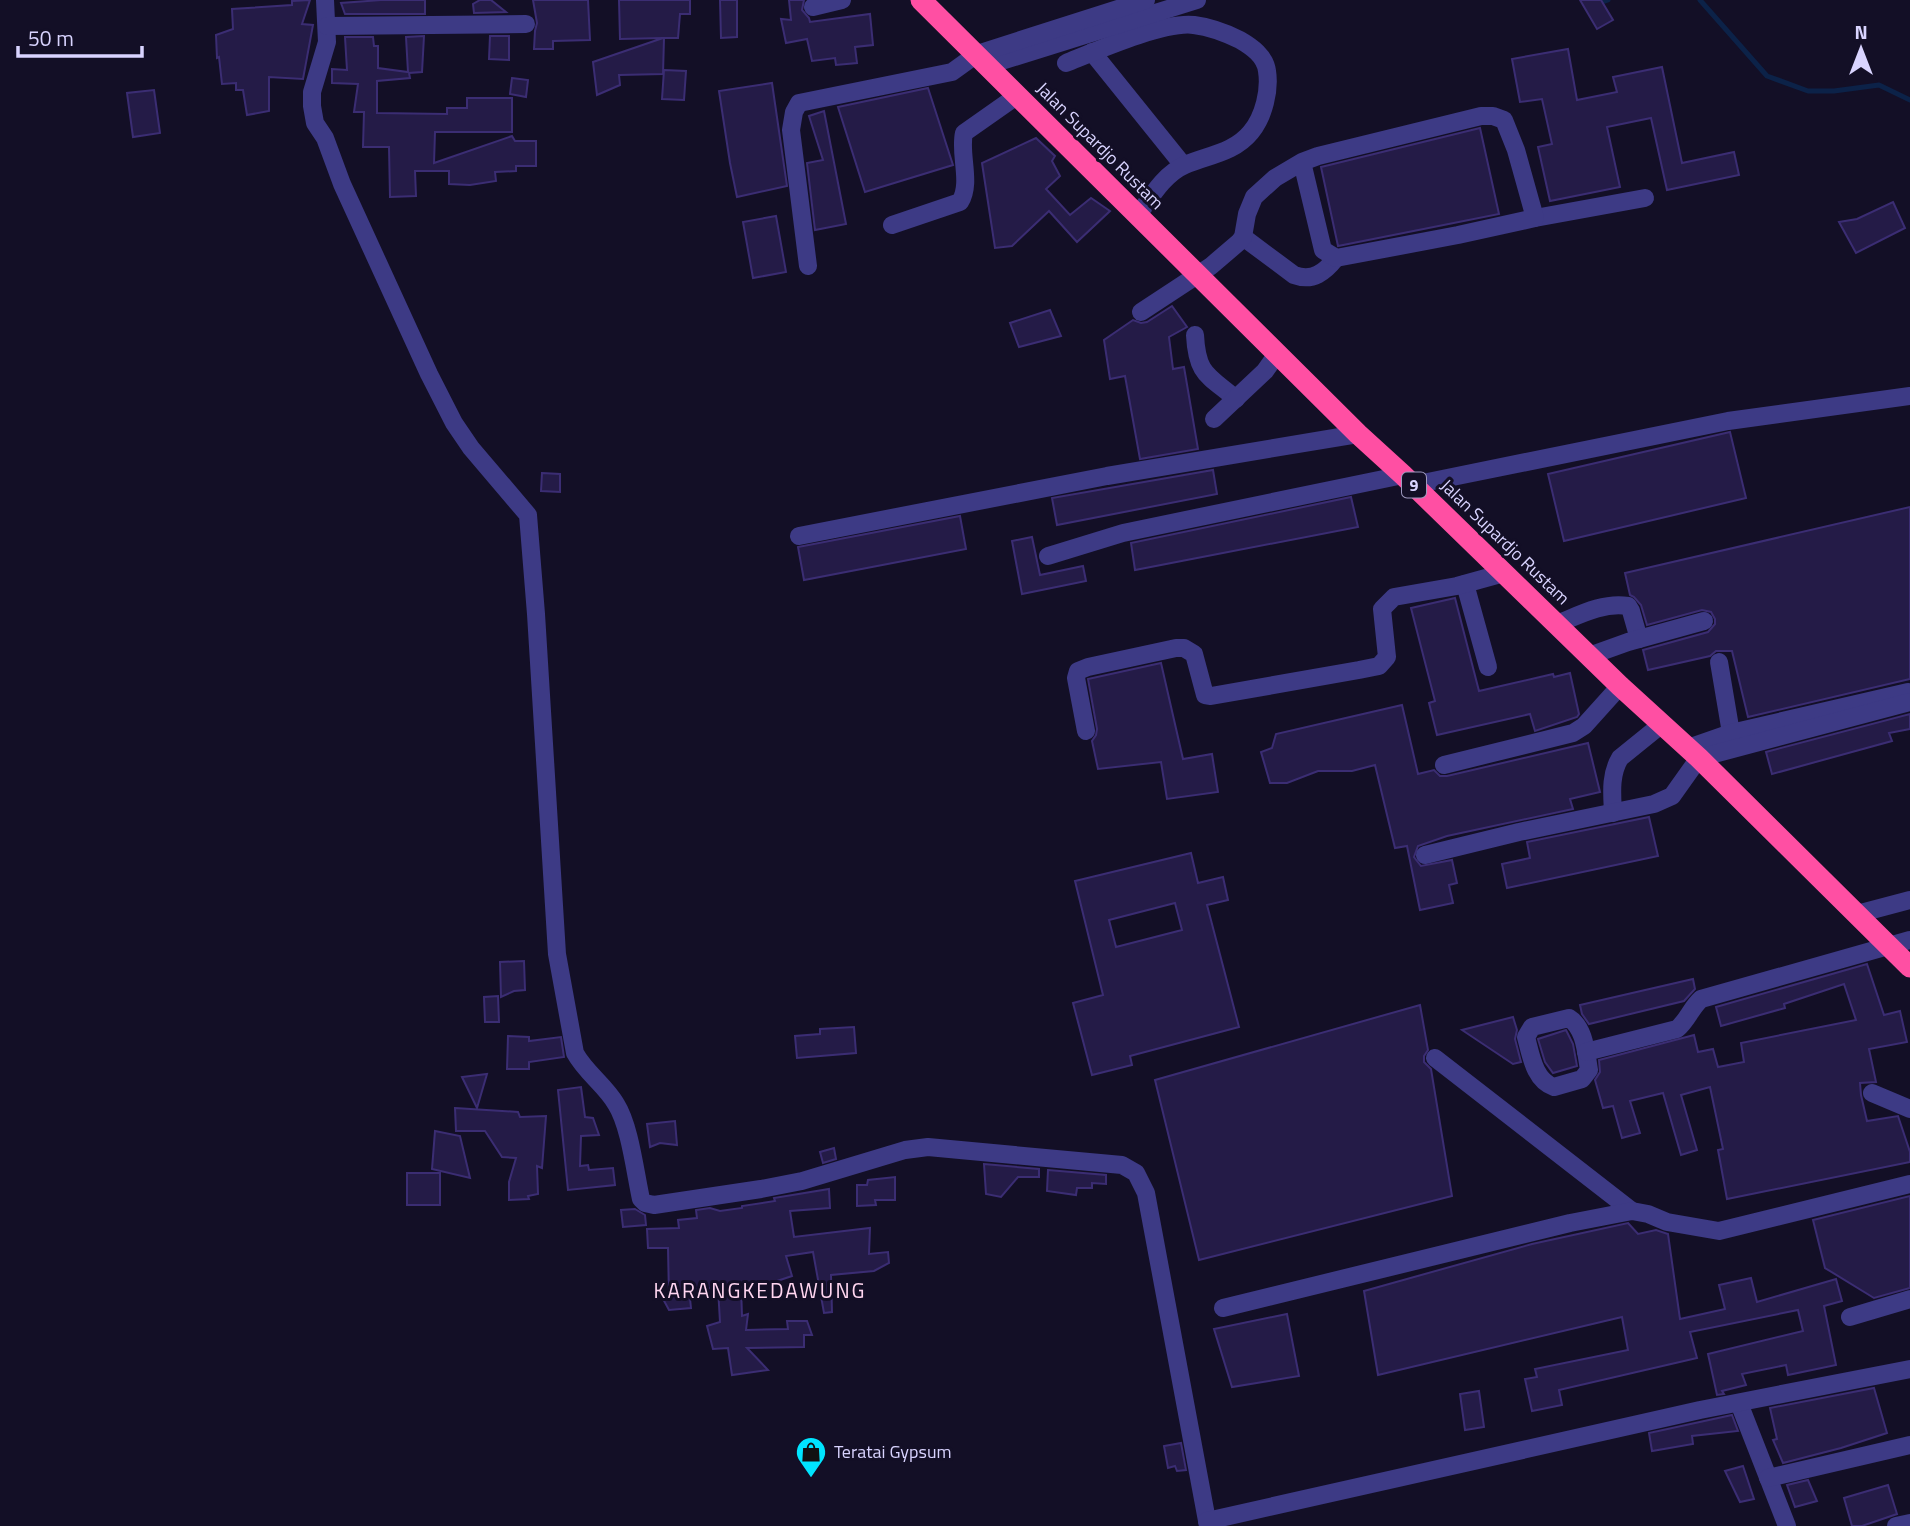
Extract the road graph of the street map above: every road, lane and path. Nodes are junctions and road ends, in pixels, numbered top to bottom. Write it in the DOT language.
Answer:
graph roads {
  1 [pos="325,0"];
  2 [pos="842,0"];
  3 [pos="921,0"];
  4 [pos="1146,0"];
  5 [pos="1197,0"];
  6 [pos="813,7"];
  7 [pos="526,24"];
  8 [pos="327,26"];
  9 [pos="1092,52"];
  10 [pos="983,60"];
  11 [pos="1066,63"];
  12 [pos="1018,95"];
  13 [pos="1303,162"];
  14 [pos="1183,165"];
  15 [pos="1645,198"];
  16 [pos="1138,215"];
  17 [pos="1535,218"];
  18 [pos="892,225"];
  19 [pos="1243,237"];
  20 [pos="1336,258"];
  21 [pos="808,266"];
  22 [pos="1196,274"];
  23 [pos="1141,312"];
  24 [pos="1195,335"];
  25 [pos="1277,354"];
  26 [pos="1910,396"];
  27 [pos="1236,399"];
  28 [pos="1214,419"];
  29 [pos="1358,434"];
  30 [pos="1408,480"];
  31 [pos="799,536"];
  32 [pos="1048,556"];
  33 [pos="1504,573"];
  34 [pos="1465,584"];
  35 [pos="1704,621"];
  36 [pos="1557,624"];
  37 [pos="1639,639"];
  38 [pos="1589,656"];
  39 [pos="1718,662"];
  40 [pos="1488,667"];
  41 [pos="1620,686"];
  42 [pos="1910,691"];
  43 [pos="1910,702"];
  44 [pos="1662,724"];
  45 [pos="1086,732"];
  46 [pos="1731,733"];
  47 [pos="1694,753"];
  48 [pos="1444,765"];
  49 [pos="1613,813"];
  50 [pos="1425,855"];
  51 [pos="1910,900"];
  52 [pos="1857,914"];
  53 [pos="1910,940"];
  54 [pos="1888,945"];
  55 [pos="1910,967"];
  56 [pos="1586,1052"];
  57 [pos="1435,1058"];
  58 [pos="1872,1093"];
  59 [pos="1910,1109"];
  60 [pos="1910,1184"];
  61 [pos="1632,1211"];
  62 [pos="1910,1299"];
  63 [pos="1223,1308"];
  64 [pos="1850,1317"];
  65 [pos="1910,1369"];
  66 [pos="1739,1403"];
  67 [pos="1910,1445"];
  68 [pos="1768,1478"];
  69 [pos="1208,1523"];
  70 [pos="1910,1523"];
  71 [pos="1787,1526"];
  72 [pos="1896,1526"];
  1 -- 8 [label="street"];
  2 -- 6 [label="street"];
  3 -- 10 [label="highway, Jalan Supardjo Rustam / 9"];
  4 -- 10 [label="street"];
  5 -- 10 [label="street"];
  7 -- 8 [label="street"];
  8 -- 69 [label="street"];
  9 -- 11 [label="street"];
  9 -- 14 [label="street"];
  9 -- 14 [label="street"];
  10 -- 12 [label="highway, Jalan Supardjo Rustam / 9"];
  10 -- 21 [label="street"];
  12 -- 16 [label="highway, Jalan Supardjo Rustam / 9"];
  12 -- 18 [label="street"];
  13 -- 17 [label="street"];
  13 -- 19 [label="street"];
  13 -- 20 [label="street"];
  14 -- 16 [label="street"];
  15 -- 17 [label="street"];
  16 -- 22 [label="highway, Jalan Supardjo Rustam / 9"];
  17 -- 20 [label="street"];
  19 -- 20 [label="street"];
  19 -- 22 [label="street"];
  22 -- 23 [label="street"];
  22 -- 25 [label="highway, Jalan Supardjo Rustam / 9"];
  24 -- 27 [label="street"];
  25 -- 27 [label="street"];
  25 -- 29 [label="highway, Jalan Supardjo Rustam / 9"];
  26 -- 30 [label="street"];
  27 -- 28 [label="street"];
  29 -- 30 [label="highway, Jalan Supardjo Rustam / 9"];
  29 -- 31 [label="street"];
  30 -- 32 [label="street"];
  30 -- 33 [label="highway, Jalan Supardjo Rustam / 9"];
  33 -- 34 [label="street"];
  33 -- 36 [label="highway, Jalan Supardjo Rustam / 9"];
  34 -- 40 [label="street"];
  34 -- 45 [label="street"];
  35 -- 37 [label="street"];
  36 -- 37 [label="street"];
  36 -- 38 [label="highway, Jalan Supardjo Rustam / 9"];
  37 -- 38 [label="street"];
  38 -- 41 [label="highway, Jalan Supardjo Rustam / 9"];
  39 -- 46 [label="street"];
  41 -- 44 [label="highway, Jalan Supardjo Rustam / 9"];
  41 -- 48 [label="street"];
  42 -- 46 [label="street"];
  43 -- 47 [label="street"];
  44 -- 47 [label="highway, Jalan Supardjo Rustam / 9"];
  44 -- 49 [label="street"];
  46 -- 47 [label="street"];
  47 -- 49 [label="street"];
  47 -- 52 [label="highway, Jalan Supardjo Rustam / 9"];
  49 -- 50 [label="street"];
  51 -- 52 [label="street"];
  52 -- 54 [label="highway, Jalan Supardjo Rustam / 9"];
  53 -- 54 [label="street"];
  54 -- 55 [label="highway, Jalan Supardjo Rustam / 9"];
  54 -- 56 [label="street"];
  57 -- 61 [label="street"];
  58 -- 59 [label="street"];
  60 -- 61 [label="street"];
  61 -- 63 [label="street"];
  62 -- 64 [label="street"];
  65 -- 66 [label="street"];
  66 -- 68 [label="street"];
  66 -- 69 [label="street"];
  67 -- 68 [label="street"];
  68 -- 71 [label="street"];
  70 -- 72 [label="street"];
}
